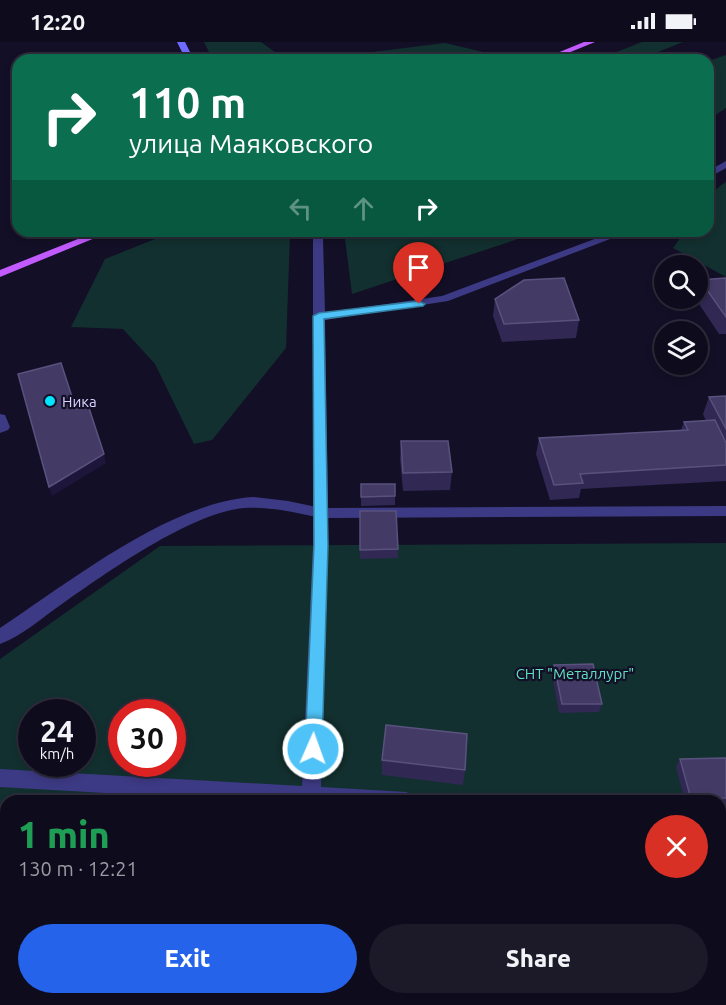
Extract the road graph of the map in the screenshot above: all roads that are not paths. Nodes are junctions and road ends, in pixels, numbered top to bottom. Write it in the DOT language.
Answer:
graph roads {
  1 [pos="591,42"];
  2 [pos="560,54"];
  3 [pos="90,237"];
  4 [pos="318,237"];
  5 [pos="610,237"];
  6 [pos="1,275"];
  7 [pos="319,316"];
  8 [pos="0,418"];
  9 [pos="0,428"];
  10 [pos="726,511"];
  11 [pos="321,513"];
  12 [pos="0,637"];
  13 [pos="0,778"];
  14 [pos="264,795"];
  15 [pos="311,795"];
  1 -- 2 [label="main road"];
  3 -- 6 [label="main road"];
  4 -- 7 [label="street"];
  5 -- 7 [label="street"];
  7 -- 11 [label="street"];
  8 -- 9 [label="street"];
  10 -- 11 [label="street"];
  11 -- 12 [label="street"];
  11 -- 15 [label="street"];
  13 -- 14 [label="street"];
}
